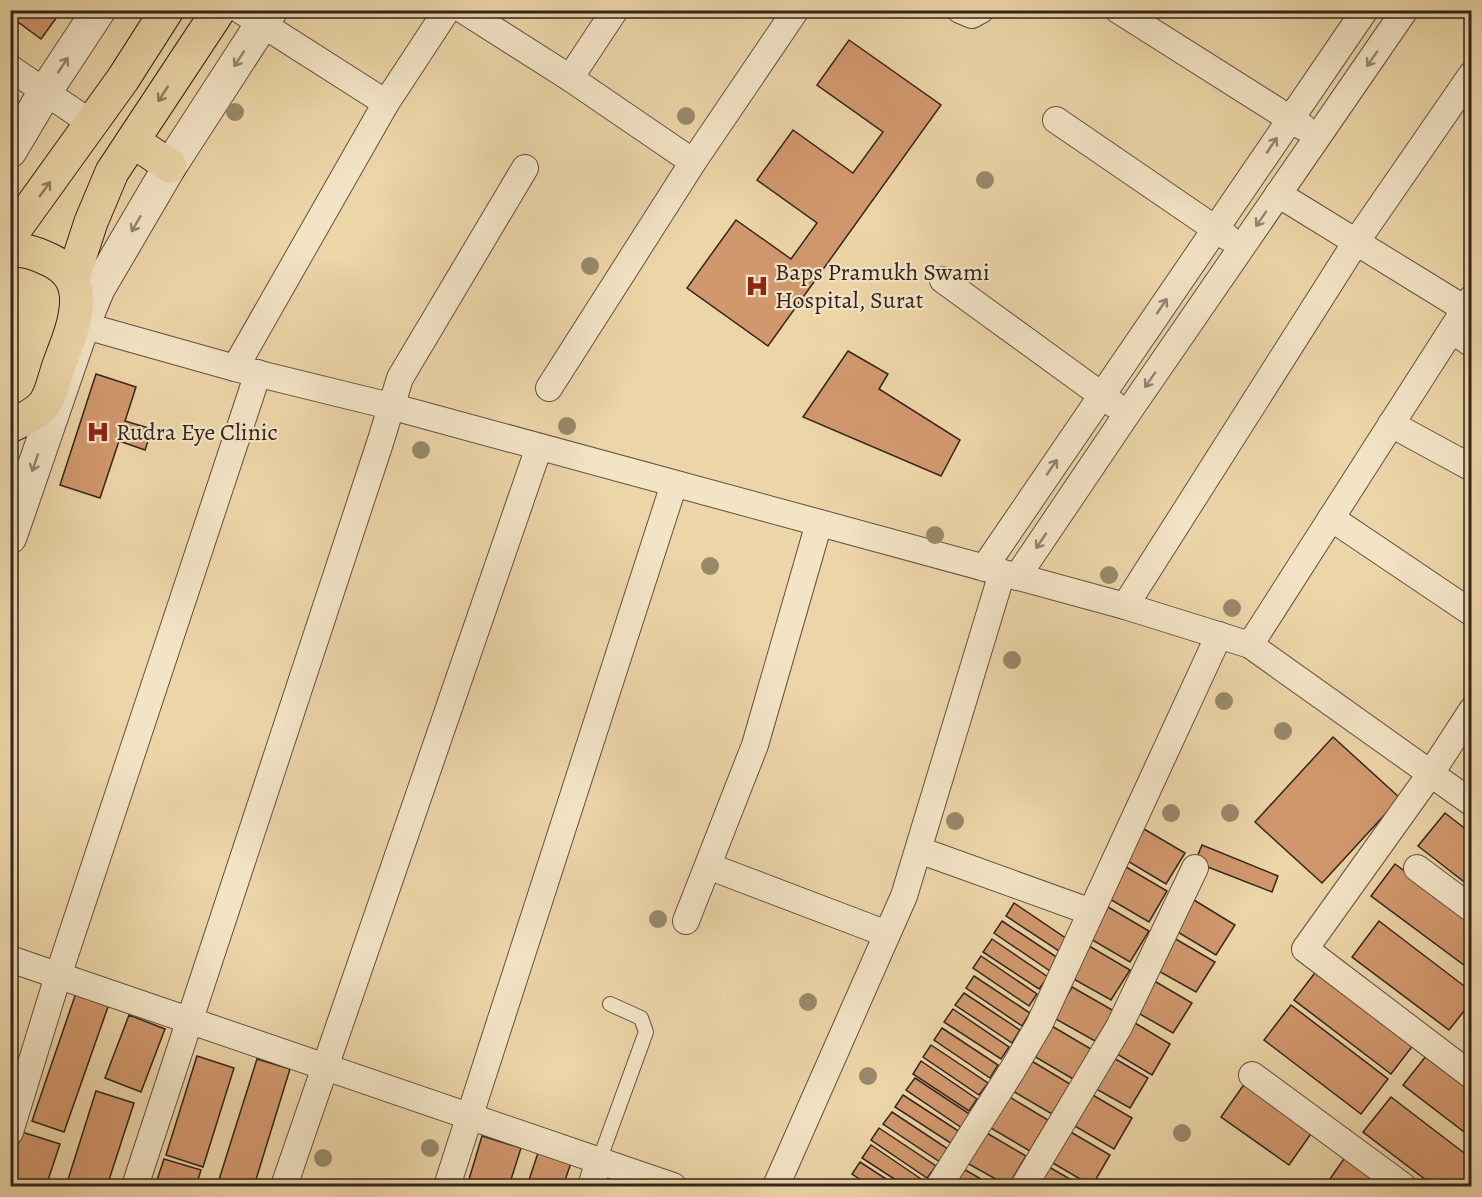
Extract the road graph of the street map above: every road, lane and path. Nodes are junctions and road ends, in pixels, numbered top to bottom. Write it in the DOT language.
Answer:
graph roads {
  1 [pos="99,10"];
  2 [pos="167,10"];
  3 [pos="219,10"];
  4 [pos="447,10"];
  5 [pos="464,10"];
  6 [pos="615,10"];
  7 [pos="796,10"];
  8 [pos="960,10"];
  9 [pos="981,10"];
  10 [pos="1118,10"];
  11 [pos="1365,10"];
  12 [pos="1394,14"];
  13 [pos="258,15"];
  14 [pos="10,68"];
  15 [pos="1472,74"];
  16 [pos="570,78"];
  17 [pos="45,92"];
  18 [pos="386,103"];
  19 [pos="1290,119"];
  20 [pos="1056,120"];
  21 [pos="92,123"];
  22 [pos="1318,136"];
  23 [pos="133,141"];
  24 [pos="10,151"];
  25 [pos="693,162"];
  26 [pos="170,166"];
  27 [pos="525,168"];
  28 [pos="1278,194"];
  29 [pos="1215,228"];
  30 [pos="12,234"];
  31 [pos="1356,242"];
  32 [pos="1242,247"];
  33 [pos="73,278"];
  34 [pos="943,280"];
  35 [pos="1468,304"];
  36 [pos="79,324"];
  37 [pos="1462,337"];
  38 [pos="247,370"];
  39 [pos="549,388"];
  40 [pos="1101,395"];
  41 [pos="390,406"];
  42 [pos="1127,414"];
  43 [pos="1391,424"];
  44 [pos="10,426"];
  45 [pos="539,447"];
  46 [pos="1472,468"];
  47 [pos="674,484"];
  48 [pos="1331,518"];
  49 [pos="819,523"];
  50 [pos="10,537"];
  51 [pos="1001,572"];
  52 [pos="1125,606"];
  53 [pos="1472,613"];
  54 [pos="1219,635"];
  55 [pos="1250,645"];
  56 [pos="1472,710"];
  57 [pos="1431,773"];
  58 [pos="1472,803"];
  59 [pos="919,850"];
  60 [pos="708,866"];
  61 [pos="1195,868"];
  62 [pos="1417,868"];
  63 [pos="1472,909"];
  64 [pos="1091,912"];
  65 [pos="686,921"];
  66 [pos="887,934"];
  67 [pos="10,959"];
  68 [pos="58,976"];
  69 [pos="610,1004"];
  70 [pos="190,1022"];
  71 [pos="324,1068"];
  72 [pos="1252,1075"];
  73 [pos="1472,1076"];
  74 [pos="470,1118"];
  75 [pos="10,1132"];
  76 [pos="599,1161"];
  77 [pos="135,1186"];
  78 [pos="284,1186"];
  79 [pos="447,1186"];
  80 [pos="591,1186"];
  81 [pos="673,1186"];
  82 [pos="776,1186"];
  83 [pos="939,1186"];
  84 [pos="1024,1186"];
  85 [pos="1403,1186"];
  17 -- 1 [label="street, one-way"];
  2 -- 21 [label="highway"];
  3 -- 23 [label="highway, one-way"];
  4 -- 18 [label="street"];
  5 -- 16 [label="street"];
  6 -- 16 [label="street"];
  7 -- 25 [label="street"];
  8 -- 9 [label="street"];
  10 -- 19 [label="street"];
  11 -- 19 [label="street"];
  12 -- 22 [label="street, one-way"];
  13 -- 18 [label="street"];
  13 -- 26 [label="street, one-way"];
  14 -- 17 [label="street"];
  15 -- 31 [label="street"];
  16 -- 25 [label="street"];
  17 -- 21 [label="street"];
  17 -- 24 [label="street"];
  18 -- 38 [label="street"];
  19 -- 22 [label="street"];
  29 -- 19 [label="street, one-way"];
  20 -- 29 [label="street"];
  30 -- 21 [label="highway, one-way"];
  22 -- 28 [label="street"];
  23 -- 26 [label="highway"];
  23 -- 33 [label="highway"];
  25 -- 39 [label="street"];
  26 -- 36 [label="street, one-way"];
  27 -- 41 [label="street"];
  28 -- 31 [label="street"];
  28 -- 32 [label="street, one-way"];
  29 -- 32 [label="street"];
  40 -- 29 [label="street, one-way"];
  30 -- 33 [label="highway"];
  31 -- 35 [label="street"];
  31 -- 52 [label="street"];
  32 -- 42 [label="street, one-way"];
  33 -- 36 [label="highway"];
  34 -- 40 [label="street"];
  35 -- 37 [label="street"];
  36 -- 38 [label="street"];
  36 -- 44 [label="highway"];
  36 -- 50 [label="street, one-way"];
  37 -- 43 [label="street"];
  38 -- 41 [label="street"];
  38 -- 68 [label="street"];
  40 -- 42 [label="street"];
  51 -- 40 [label="street, one-way"];
  41 -- 45 [label="street"];
  41 -- 70 [label="street"];
  42 -- 51 [label="street, one-way"];
  43 -- 46 [label="street"];
  43 -- 48 [label="street"];
  45 -- 47 [label="street"];
  45 -- 71 [label="street"];
  47 -- 49 [label="street"];
  47 -- 74 [label="street"];
  48 -- 53 [label="street"];
  48 -- 55 [label="street"];
  49 -- 51 [label="street"];
  49 -- 60 [label="street"];
  51 -- 52 [label="street"];
  51 -- 59 [label="street"];
  52 -- 54 [label="street"];
  54 -- 55 [label="street"];
  54 -- 64 [label="street"];
  55 -- 57 [label="street"];
  56 -- 57 [label="street"];
  57 -- 58 [label="street"];
  57 -- 73 [label="street"];
  59 -- 64 [label="street"];
  59 -- 66 [label="street"];
  60 -- 65 [label="street"];
  60 -- 66 [label="street"];
  61 -- 84 [label="street"];
  62 -- 63 [label="street"];
  64 -- 83 [label="street"];
  66 -- 82 [label="street"];
  67 -- 68 [label="street"];
  68 -- 70 [label="street"];
  68 -- 75 [label="street"];
  69 -- 76 [label="lane"];
  70 -- 71 [label="street"];
  70 -- 77 [label="street"];
  71 -- 74 [label="street"];
  71 -- 78 [label="street"];
  72 -- 85 [label="street"];
  74 -- 76 [label="street"];
  74 -- 79 [label="street"];
  76 -- 80 [label="street"];
  76 -- 81 [label="street"];
}
